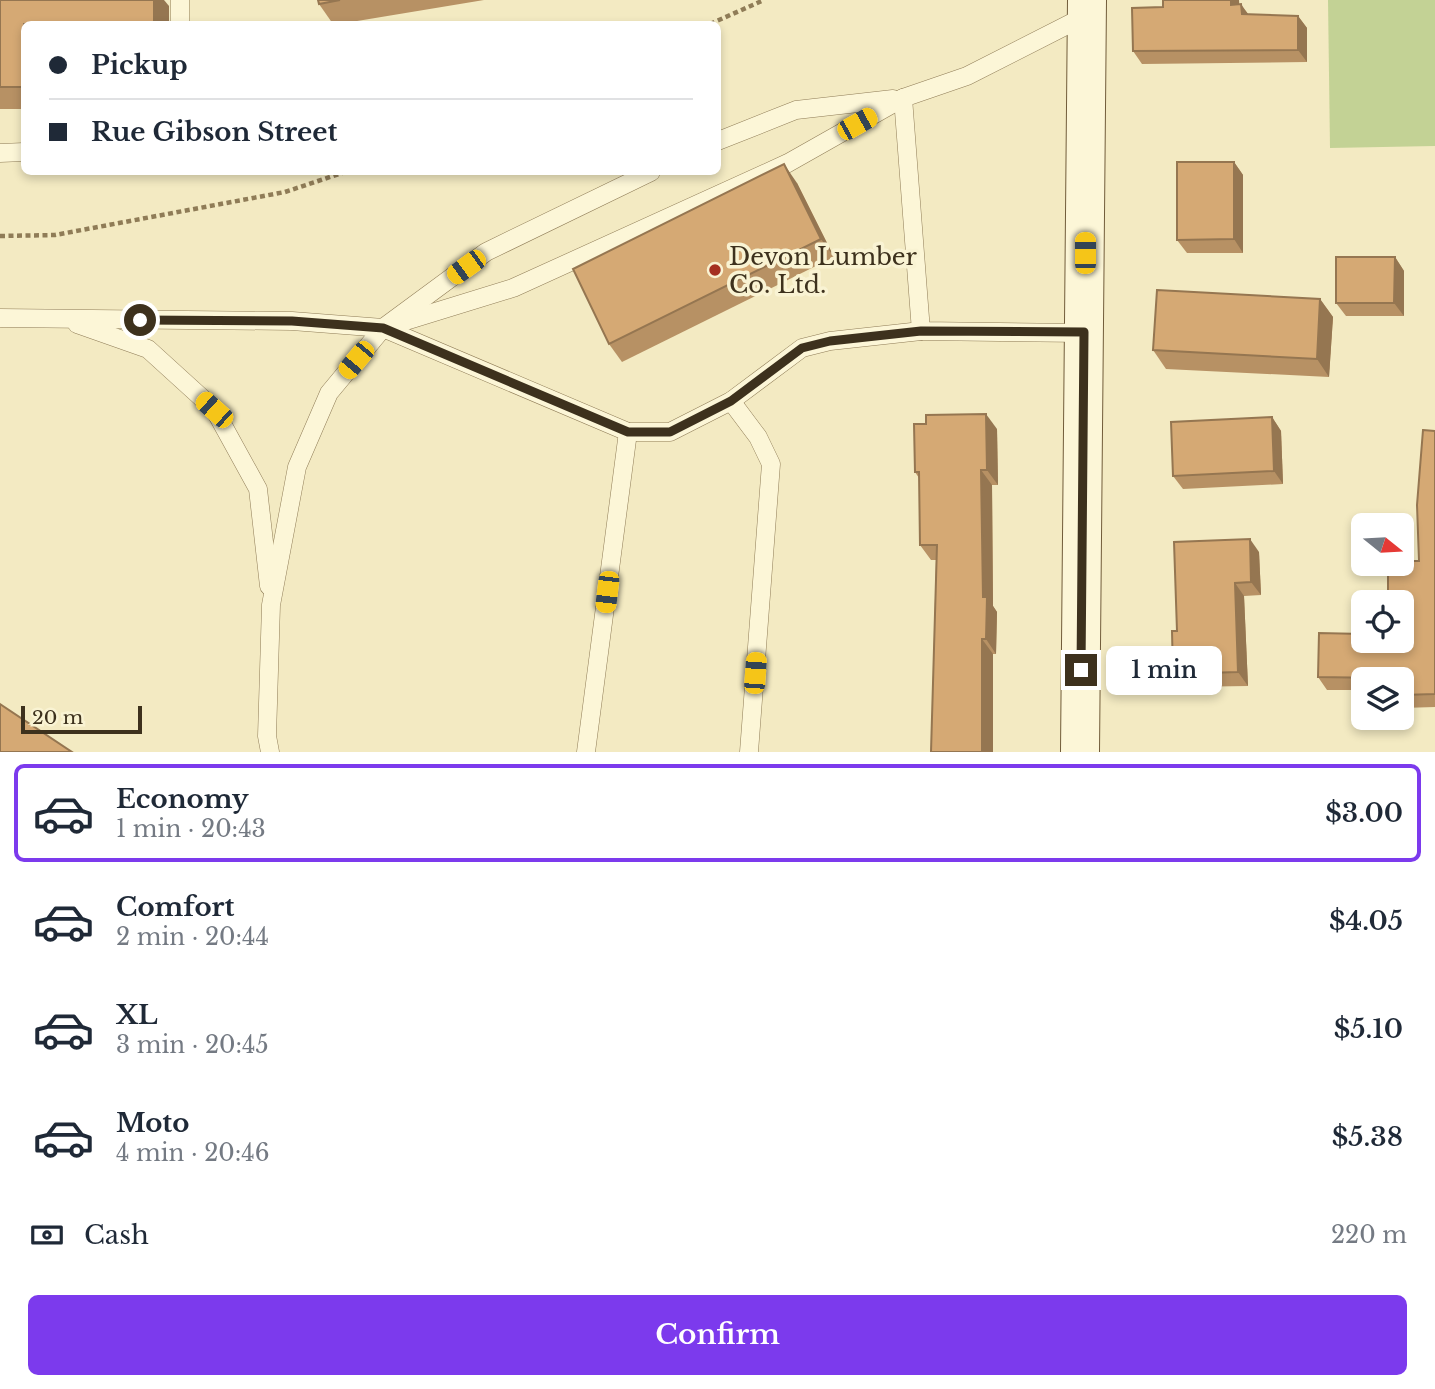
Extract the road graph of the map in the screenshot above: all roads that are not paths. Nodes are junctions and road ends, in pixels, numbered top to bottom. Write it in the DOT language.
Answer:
graph roads {
  1 [pos="180,0"];
  2 [pos="1087,8"];
  3 [pos="180,21"];
  4 [pos="903,98"];
  5 [pos="721,140"];
  6 [pos="21,152"];
  7 [pos="0,153"];
  8 [pos="645,175"];
  9 [pos="0,318"];
  10 [pos="64,319"];
  11 [pos="383,328"];
  12 [pos="921,331"];
  13 [pos="1084,332"];
  14 [pos="731,401"];
  15 [pos="628,432"];
  16 [pos="271,605"];
  17 [pos="270,752"];
  18 [pos="586,752"];
  19 [pos="749,752"];
  20 [pos="1080,752"];
  1 -- 3 [label="lane"];
  2 -- 4 [label="lane"];
  2 -- 13 [label="main road"];
  4 -- 5 [label="lane"];
  4 -- 11 [label="lane"];
  4 -- 12 [label="lane"];
  6 -- 7 [label="lane"];
  8 -- 11 [label="lane"];
  9 -- 10 [label="lane"];
  10 -- 11 [label="lane"];
  10 -- 16 [label="lane"];
  11 -- 15 [label="lane"];
  11 -- 16 [label="lane"];
  12 -- 13 [label="lane"];
  12 -- 14 [label="lane"];
  13 -- 20 [label="main road"];
  14 -- 15 [label="lane"];
  14 -- 19 [label="lane"];
  15 -- 18 [label="lane"];
  16 -- 17 [label="lane"];
}
